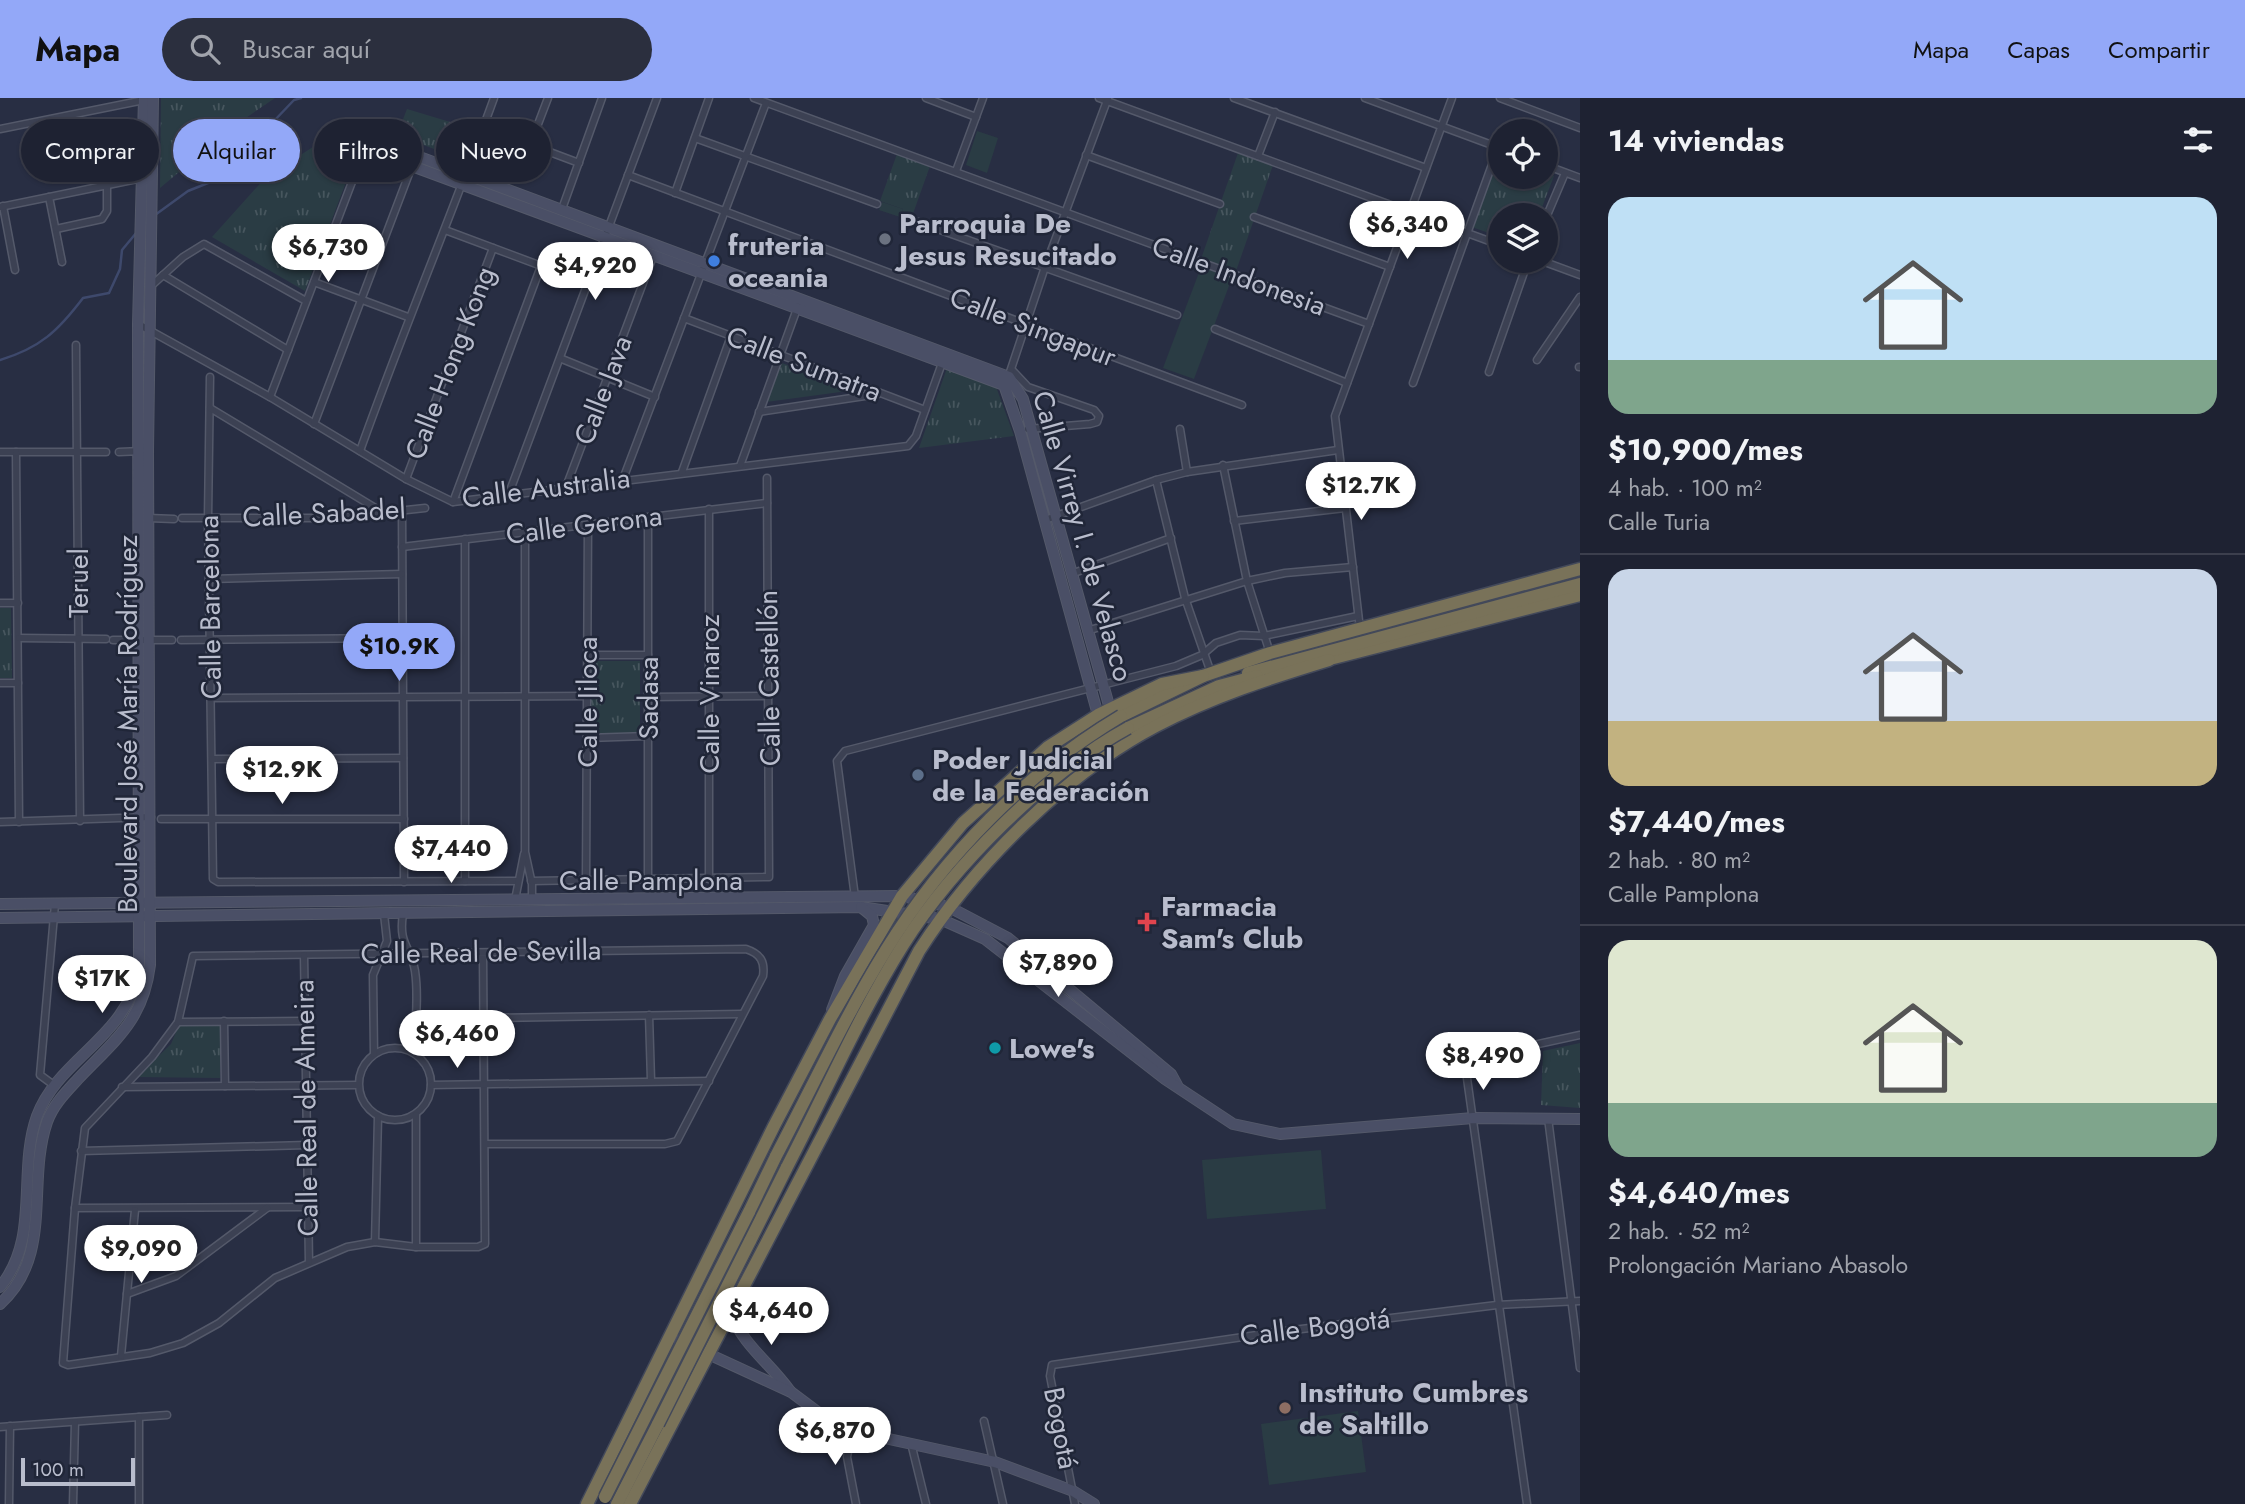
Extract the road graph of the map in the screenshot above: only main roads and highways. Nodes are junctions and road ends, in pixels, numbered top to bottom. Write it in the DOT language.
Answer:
graph roads {
  1 [pos="1580,569"];
  2 [pos="1580,584"];
  3 [pos="1580,595"];
  4 [pos="1329,660"];
  5 [pos="1207,675"];
  6 [pos="1219,686"];
  7 [pos="936,852"];
  8 [pos="964,892"];
  9 [pos="878,942"];
  10 [pos="919,951"];
  11 [pos="814,1153"];
  12 [pos="774,1161"];
  13 [pos="745,1190"];
  14 [pos="772,1196"];
  15 [pos="614,1453"];
  16 [pos="608,1502"];
  17 [pos="587,1504"];
  18 [pos="593,1504"];
  19 [pos="630,1504"];
  1 -- 5 [label="highway"];
  2 -- 6 [label="highway"];
  3 -- 4 [label="highway"];
  4 -- 6 [label="highway"];
  4 -- 8 [label="highway"];
  5 -- 7 [label="highway"];
  5 -- 12 [label="highway, bridge"];
  6 -- 14 [label="highway, bridge"];
  7 -- 8 [label="highway"];
  7 -- 9 [label="highway"];
  8 -- 10 [label="highway"];
  9 -- 10 [label="highway"];
  9 -- 13 [label="highway"];
  10 -- 11 [label="highway"];
  11 -- 14 [label="highway"];
  11 -- 19 [label="highway"];
  12 -- 13 [label="highway"];
  12 -- 16 [label="highway, bridge"];
  13 -- 15 [label="highway"];
  14 -- 16 [label="highway, bridge"];
  15 -- 17 [label="highway"];
  15 -- 18 [label="highway"];
}
